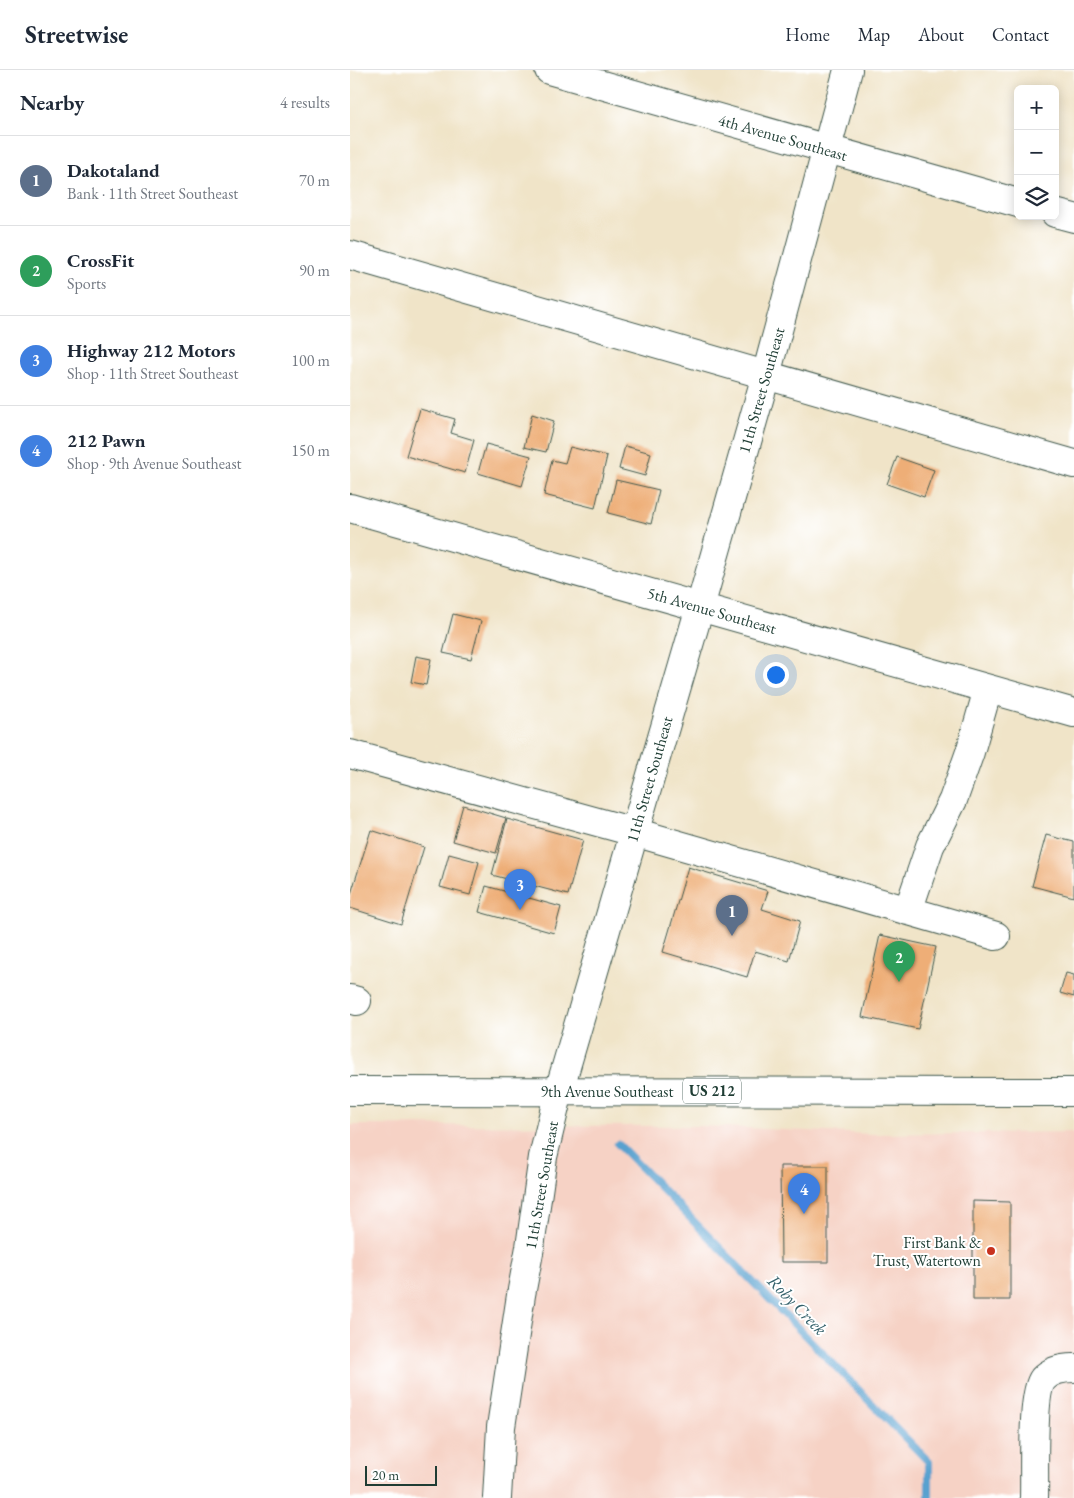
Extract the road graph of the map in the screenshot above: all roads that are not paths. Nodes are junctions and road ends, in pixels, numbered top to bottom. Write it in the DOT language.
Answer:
graph roads {
  1 [pos="549,70"];
  2 [pos="848,70"];
  3 [pos="827,149"];
  4 [pos="1014,202"];
  5 [pos="1059,214"];
  6 [pos="1074,218"];
  7 [pos="350,255"];
  8 [pos="766,375"];
  9 [pos="1074,464"];
  10 [pos="350,508"];
  11 [pos="700,607"];
  12 [pos="988,689"];
  13 [pos="1074,714"];
  14 [pos="350,754"];
  15 [pos="634,832"];
  16 [pos="908,910"];
  17 [pos="996,936"];
  18 [pos="350,1091"];
  19 [pos="559,1091"];
  20 [pos="1074,1092"];
  21 [pos="1074,1368"];
  22 [pos="497,1498"];
  23 [pos="1034,1498"];
  1 -- 3 [label="street, 4th Avenue Southeast"];
  2 -- 3 [label="street, 11th Street Southeast"];
  3 -- 4 [label="street, 4th Avenue Southeast"];
  3 -- 8 [label="street, 11th Street Southeast"];
  5 -- 6 [label="street"];
  7 -- 8 [label="street"];
  8 -- 9 [label="street"];
  8 -- 11 [label="street, 11th Street Southeast"];
  10 -- 11 [label="street, 5th Avenue Southeast"];
  11 -- 12 [label="street, 5th Avenue Southeast"];
  11 -- 15 [label="street, 11th Street Southeast"];
  12 -- 13 [label="street, 5th Avenue Southeast"];
  12 -- 16 [label="street"];
  14 -- 15 [label="street"];
  15 -- 16 [label="street"];
  15 -- 19 [label="street, 11th Street Southeast"];
  16 -- 17 [label="street"];
  18 -- 19 [label="street, 9th Avenue Southeast / US 212"];
  19 -- 20 [label="street, 9th Avenue Southeast / US 212"];
  19 -- 22 [label="street, 11th Street Southeast"];
  21 -- 23 [label="street"];
}
